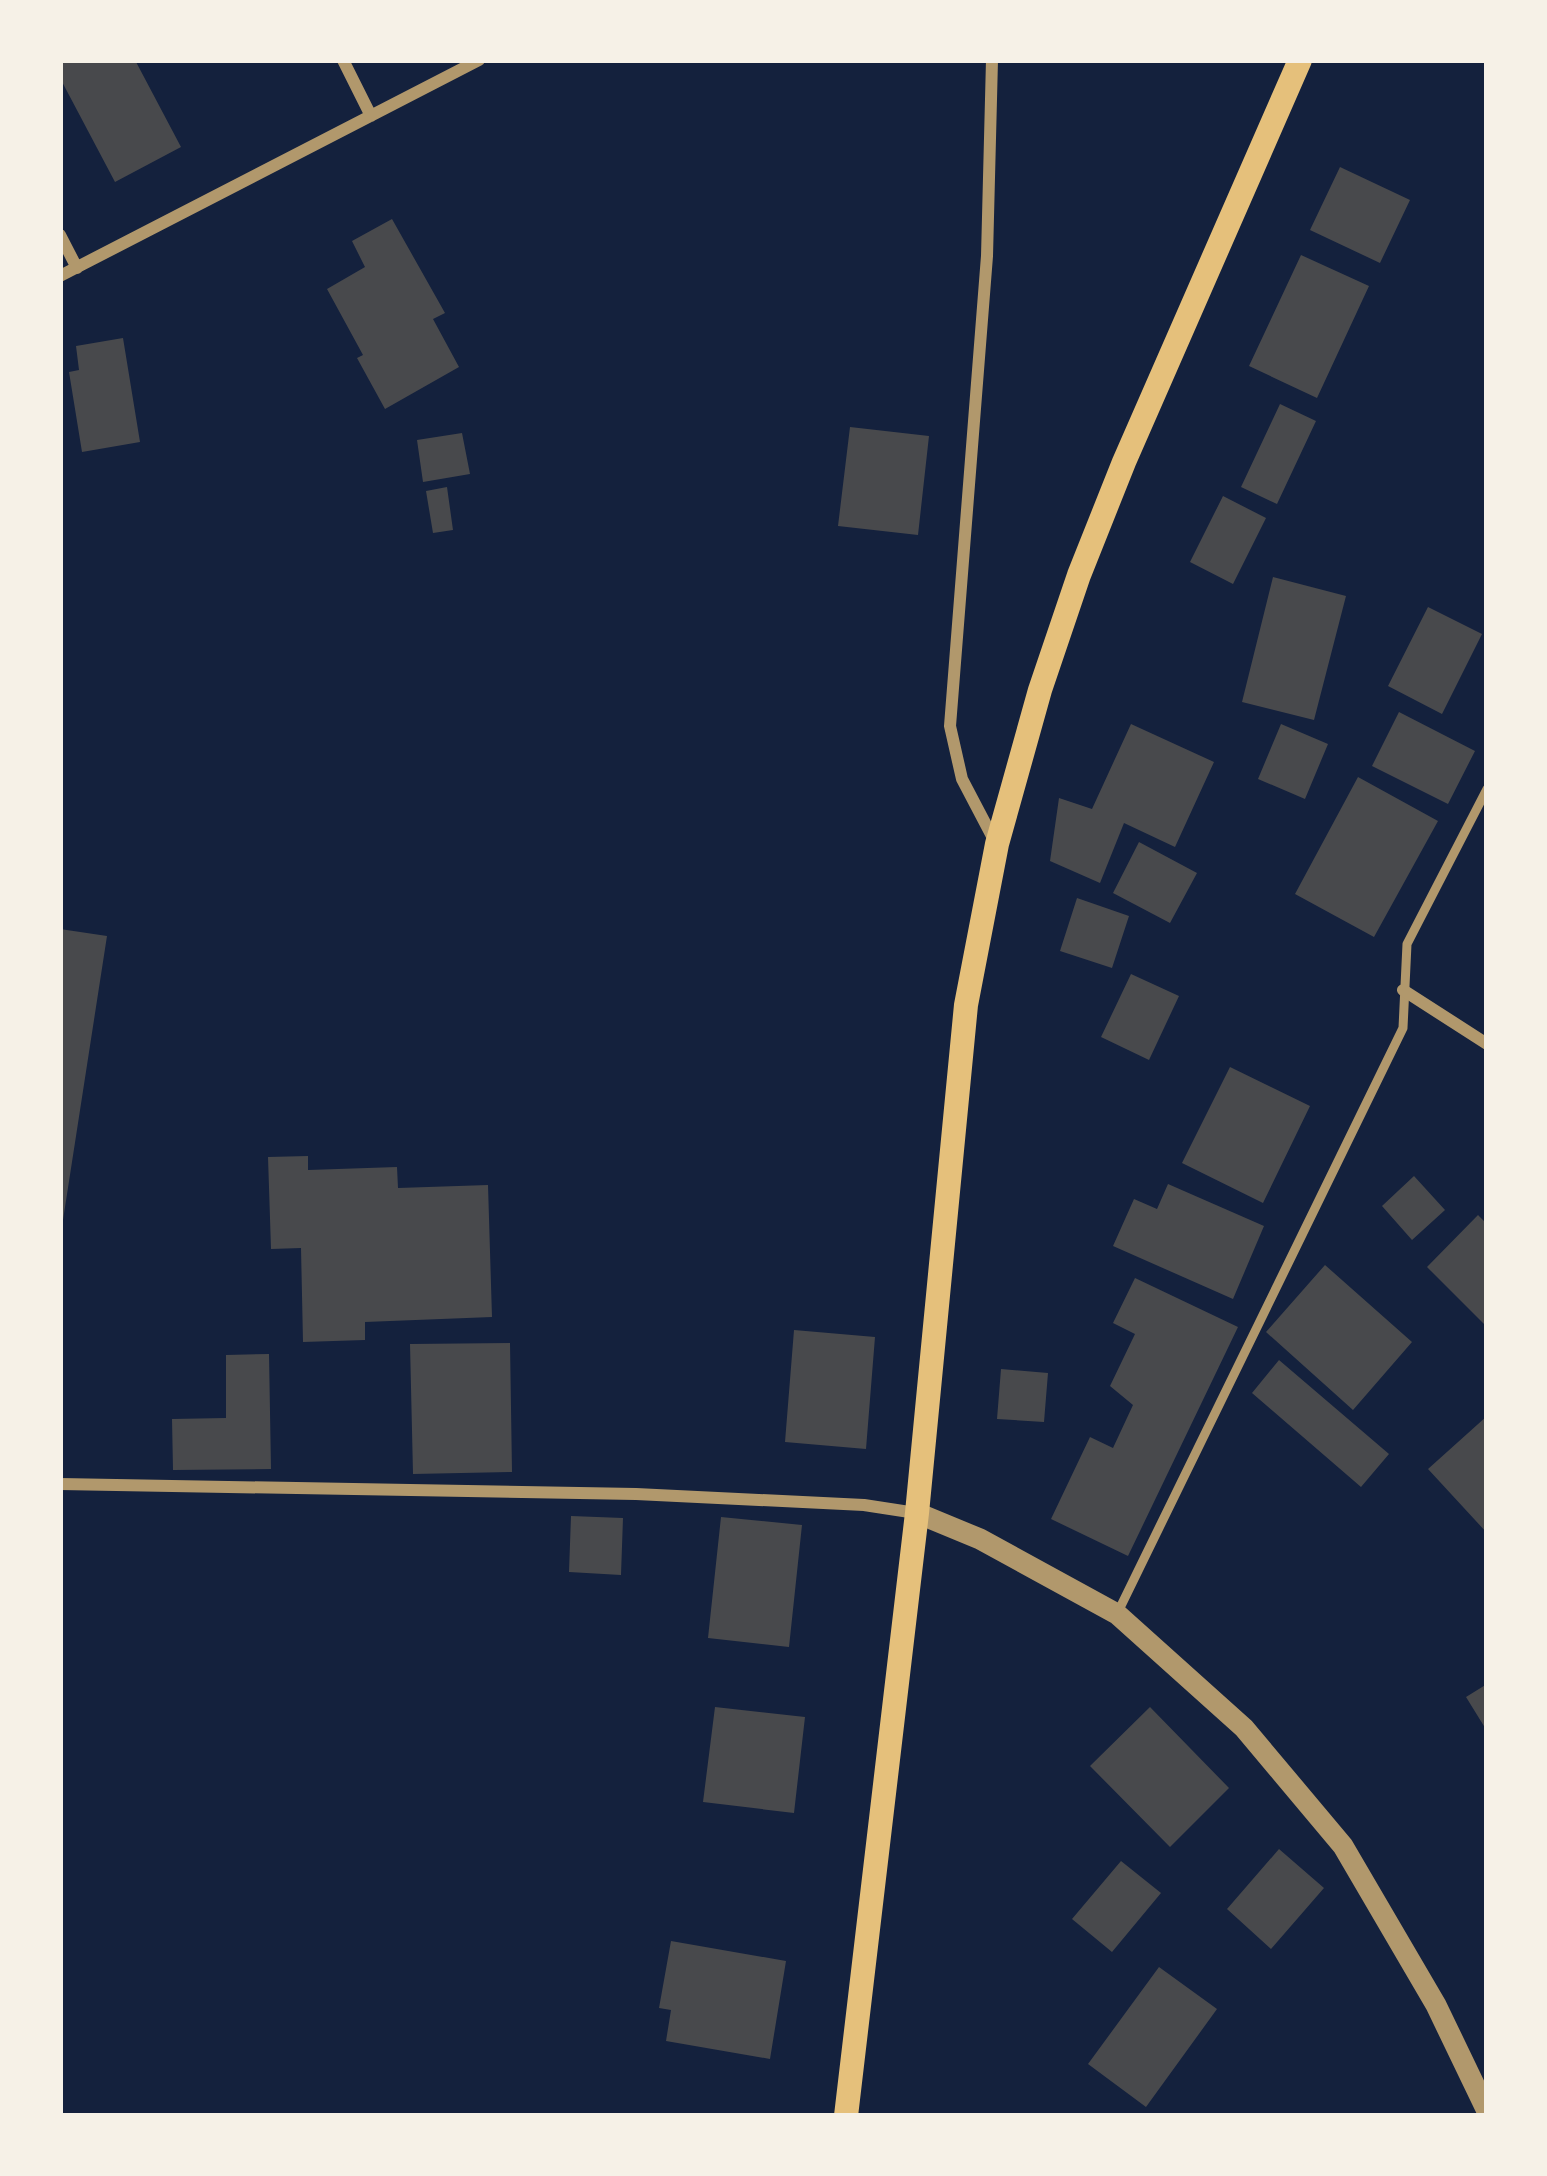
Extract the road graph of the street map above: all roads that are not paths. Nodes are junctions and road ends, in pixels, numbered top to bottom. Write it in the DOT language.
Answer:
graph roads {
  1 [pos="343,60"];
  2 [pos="478,60"];
  3 [pos="992,60"];
  4 [pos="1300,60"];
  5 [pos="371,116"];
  6 [pos="60,235"];
  7 [pos="77,268"];
  8 [pos="60,276"];
  9 [pos="1487,789"];
  10 [pos="997,844"];
  11 [pos="1403,990"];
  12 [pos="1487,1044"];
  13 [pos="60,1484"];
  14 [pos="917,1513"];
  15 [pos="1117,1614"];
  16 [pos="1487,2111"];
  17 [pos="845,2116"];
  1 -- 5 [label="street"];
  2 -- 5 [label="street"];
  3 -- 10 [label="street"];
  4 -- 10 [label="main road"];
  5 -- 7 [label="street"];
  6 -- 7 [label="street"];
  7 -- 8 [label="street"];
  9 -- 11 [label="lane"];
  10 -- 14 [label="main road"];
  11 -- 12 [label="street"];
  11 -- 15 [label="lane"];
  13 -- 14 [label="street"];
  14 -- 15 [label="street"];
  14 -- 17 [label="main road"];
  15 -- 16 [label="street"];
}
